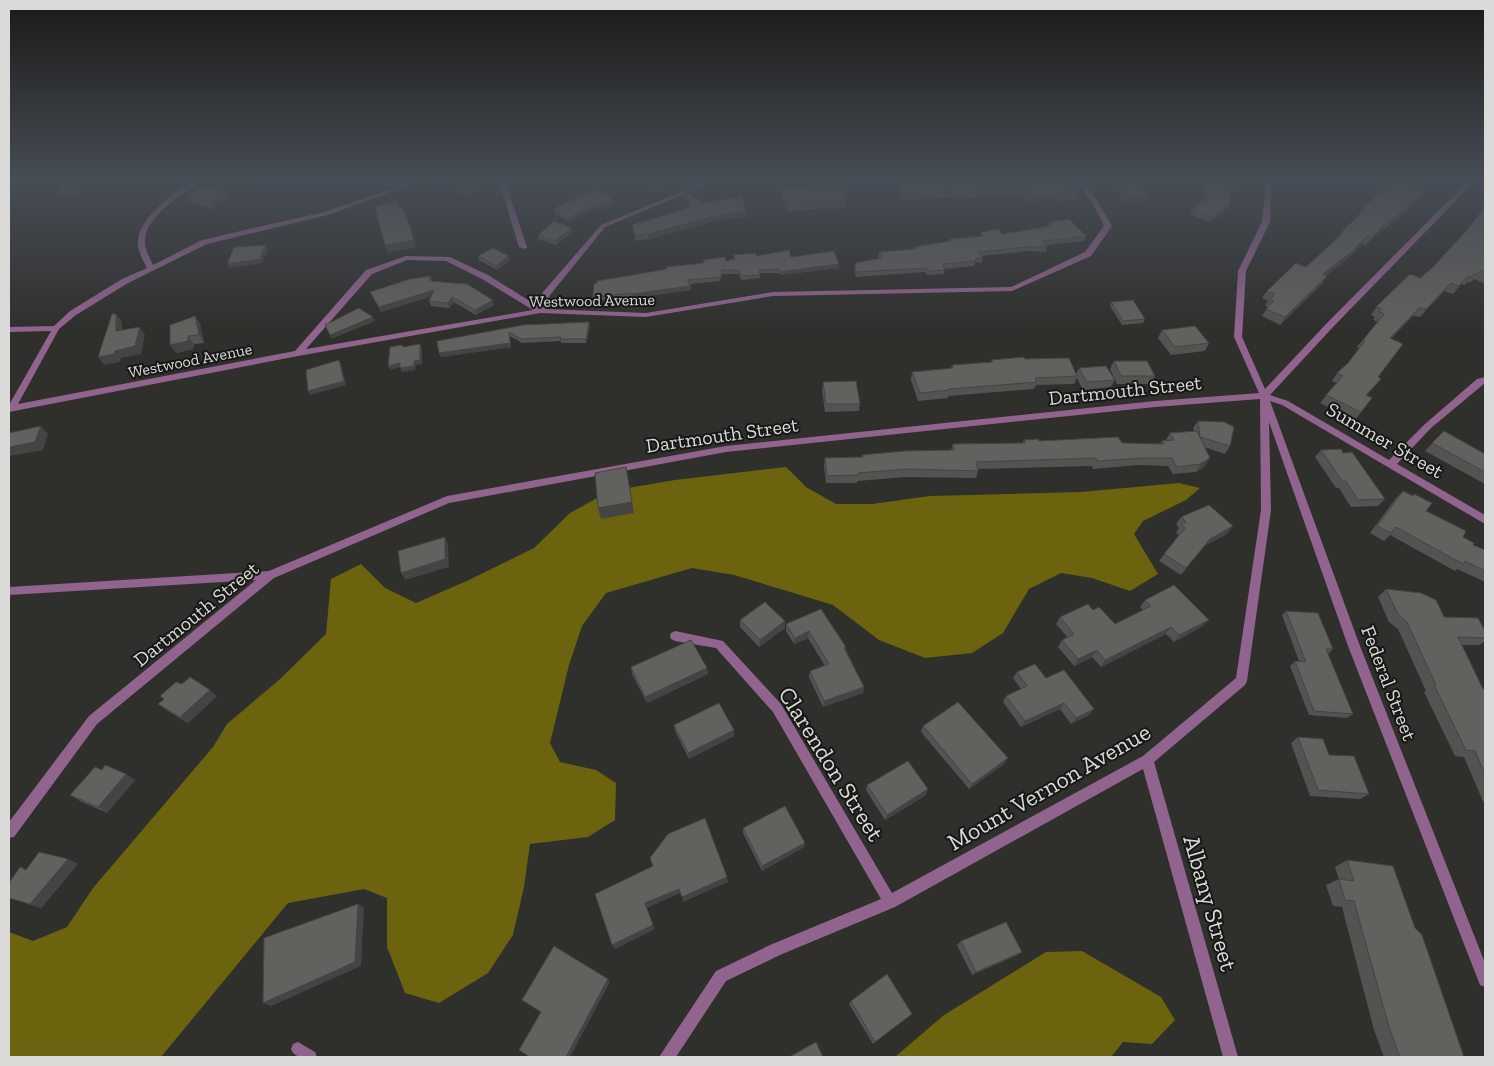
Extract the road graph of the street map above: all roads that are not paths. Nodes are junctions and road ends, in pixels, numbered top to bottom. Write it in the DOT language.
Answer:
graph roads {
  1 [pos="144,231"];
  2 [pos="254,231"];
  3 [pos="518,231"];
  4 [pos="599,231"];
  5 [pos="1105,231"];
  6 [pos="1262,231"];
  7 [pos="1423,231"];
  8 [pos="523,247"];
  9 [pos="150,267"];
  10 [pos="540,311"];
  11 [pos="56,328"];
  12 [pos="9,329"];
  13 [pos="298,353"];
  14 [pos="1485,380"];
  15 [pos="1264,396"];
  16 [pos="10,409"];
  17 [pos="1391,464"];
  18 [pos="1485,520"];
  19 [pos="270,575"];
  20 [pos="9,591"];
  21 [pos="675,636"];
  22 [pos="1147,760"];
  23 [pos="9,832"];
  24 [pos="890,902"];
  25 [pos="1485,980"];
  26 [pos="667,1057"];
  27 [pos="1231,1057"];
  1 -- 9 [label="street"];
  2 -- 9 [label="street"];
  3 -- 8 [label="street"];
  4 -- 10 [label="street"];
  5 -- 10 [label="street, Westwood Avenue"];
  6 -- 15 [label="street, Federal Street"];
  7 -- 15 [label="street"];
  9 -- 11 [label="street"];
  10 -- 13 [label="street, Westwood Avenue"];
  10 -- 13 [label="street"];
  11 -- 12 [label="street"];
  11 -- 16 [label="street"];
  13 -- 16 [label="street, Westwood Avenue"];
  14 -- 17 [label="street"];
  15 -- 17 [label="street, Summer Street"];
  15 -- 19 [label="street, Dartmouth Street"];
  15 -- 22 [label="street, Mount Vernon Avenue"];
  15 -- 25 [label="street, Federal Street"];
  17 -- 18 [label="street, Summer Street"];
  19 -- 20 [label="street"];
  19 -- 23 [label="street, Dartmouth Street"];
  21 -- 24 [label="street, Clarendon Street"];
  22 -- 24 [label="street, Mount Vernon Avenue"];
  22 -- 27 [label="street, Albany Street"];
  24 -- 26 [label="street, Mount Vernon Avenue"];
}
